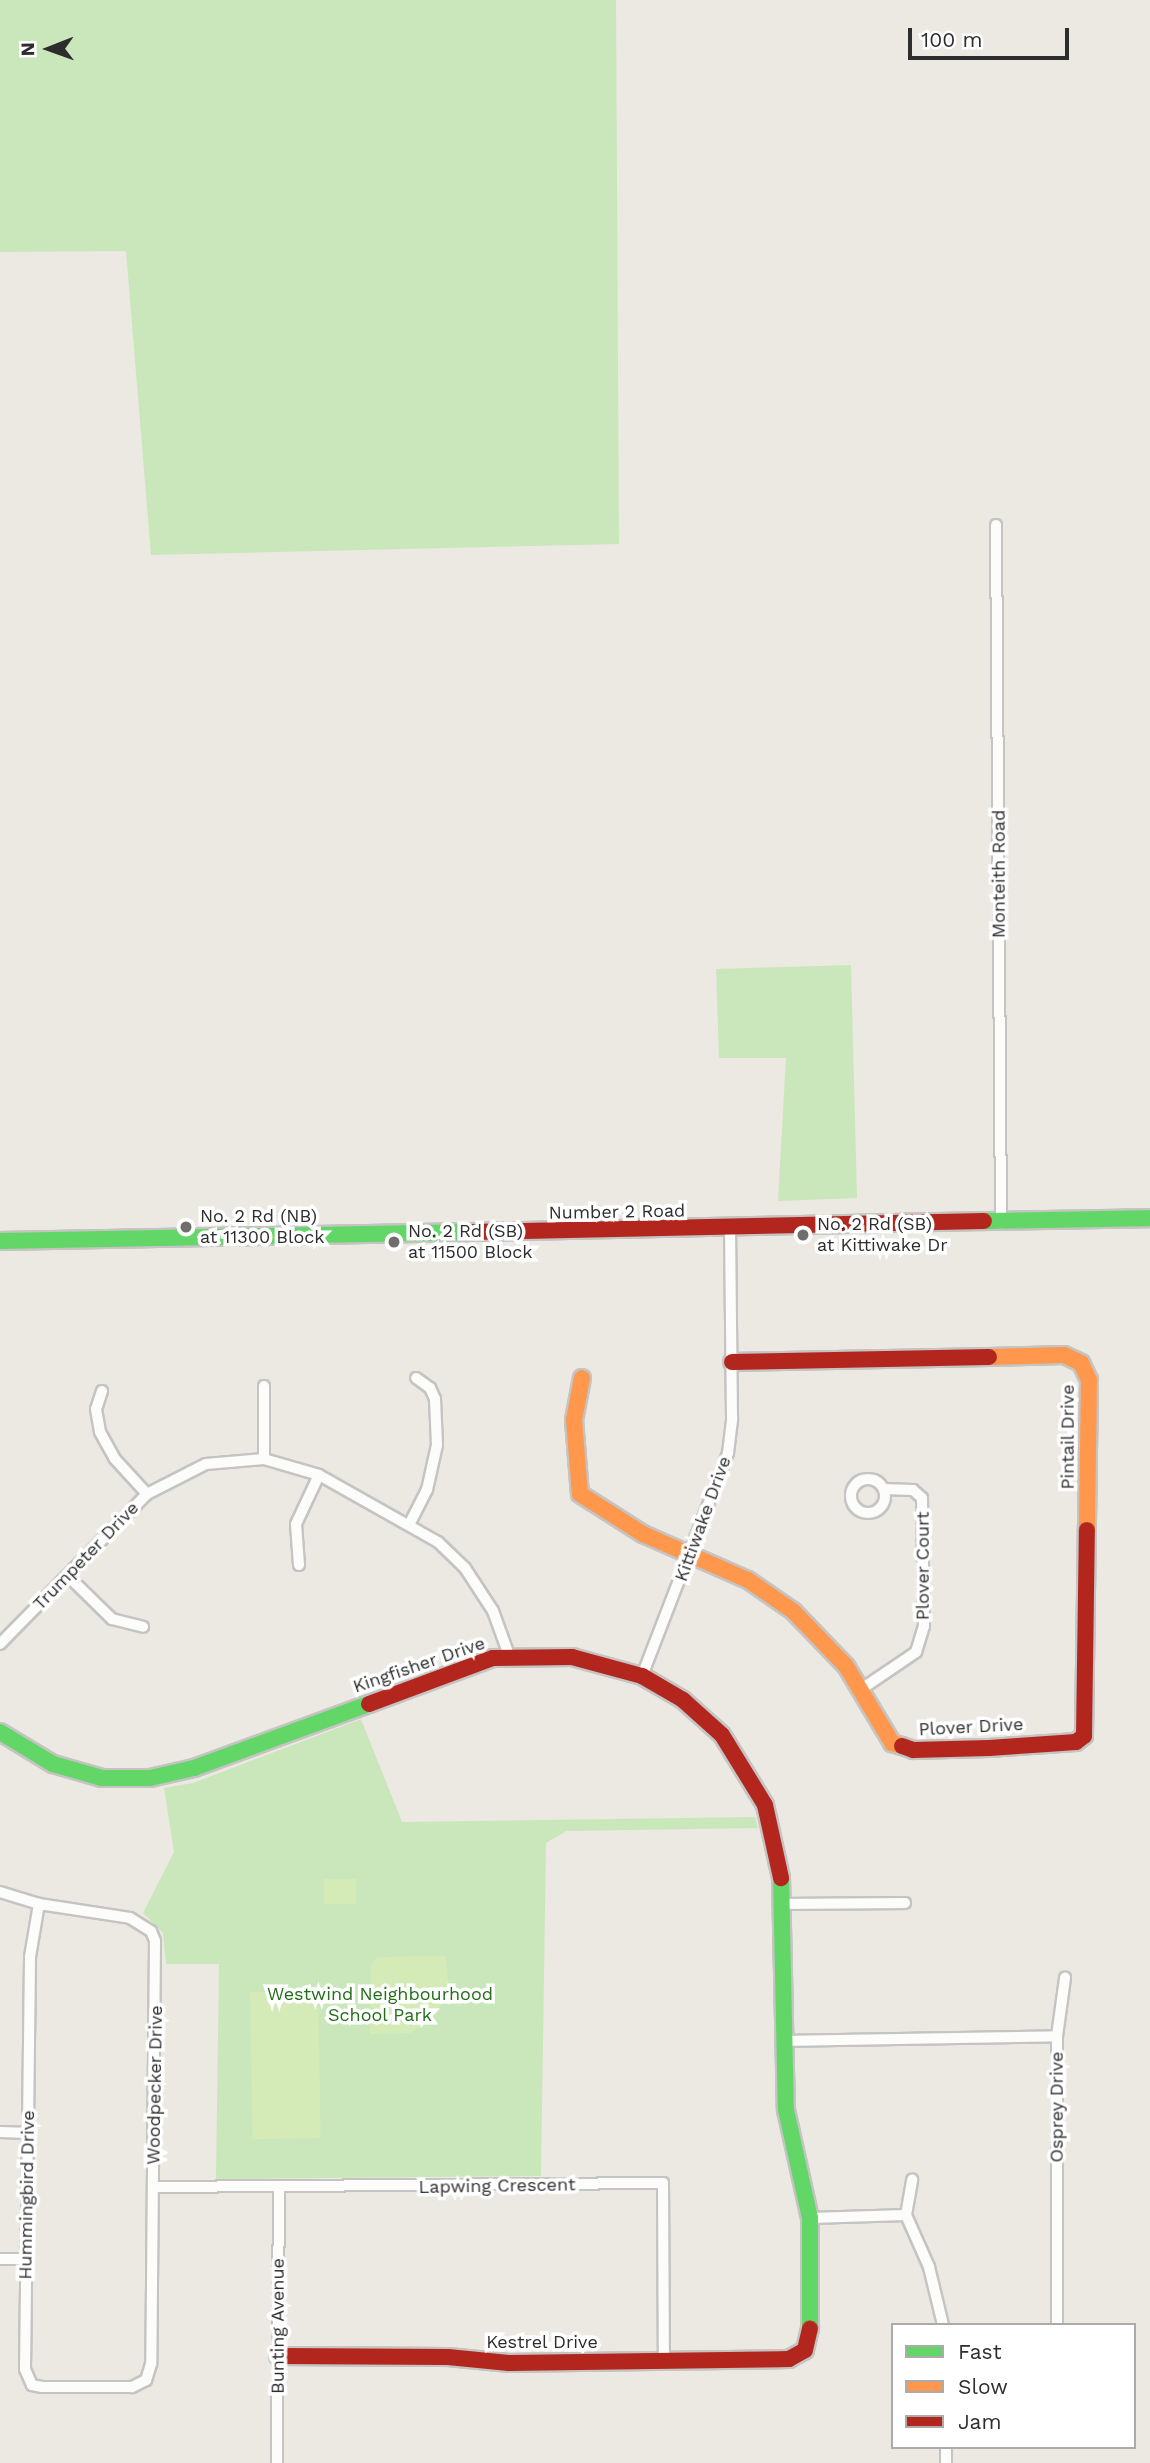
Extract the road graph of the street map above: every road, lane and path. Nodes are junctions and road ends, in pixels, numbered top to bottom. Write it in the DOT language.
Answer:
graph roads {
  1 [pos="996,525"];
  2 [pos="1150,1218"];
  3 [pos="1001,1224"];
  4 [pos="730,1229"];
  5 [pos="0,1241"];
  6 [pos="732,1362"];
  7 [pos="416,1378"];
  8 [pos="582,1378"];
  9 [pos="264,1386"];
  10 [pos="102,1391"];
  11 [pos="264,1458"];
  12 [pos="319,1475"];
  13 [pos="884,1489"];
  14 [pos="147,1494"];
  15 [pos="410,1522"];
  16 [pos="690,1554"];
  17 [pos="299,1565"];
  18 [pos="68,1576"];
  19 [pos="143,1627"];
  20 [pos="0,1644"];
  21 [pos="509,1656"];
  22 [pos="642,1676"];
  23 [pos="863,1688"];
  24 [pos="0,1732"];
  25 [pos="1084,1736"];
  26 [pos="0,1892"];
  27 [pos="905,1903"];
  28 [pos="39,1904"];
  29 [pos="784,1904"];
  30 [pos="1065,1978"];
  31 [pos="1057,2036"];
  32 [pos="784,2041"];
  33 [pos="0,2132"];
  34 [pos="29,2133"];
  35 [pos="912,2180"];
  36 [pos="154,2187"];
  37 [pos="279,2188"];
  38 [pos="906,2215"];
  39 [pos="810,2218"];
  40 [pos="0,2259"];
  41 [pos="26,2259"];
  42 [pos="943,2323"];
  43 [pos="1057,2323"];
  44 [pos="805,2350"];
  45 [pos="278,2356"];
  46 [pos="664,2360"];
  47 [pos="132,2387"];
  48 [pos="278,2463"];
  1 -- 3 [label="street, Monteith Road"];
  2 -- 3 [label="street, Number 2 Road"];
  3 -- 4 [label="street, Number 2 Road"];
  4 -- 5 [label="street, Number 2 Road"];
  4 -- 6 [label="street, Kittiwake Drive"];
  6 -- 16 [label="street, Kittiwake Drive"];
  6 -- 25 [label="street, Pintail Drive"];
  7 -- 15 [label="street"];
  8 -- 16 [label="street, Plover Drive"];
  9 -- 11 [label="street"];
  10 -- 14 [label="street"];
  11 -- 12 [label="street, Trumpeter Drive"];
  11 -- 14 [label="street, Trumpeter Drive"];
  12 -- 15 [label="street, Trumpeter Drive"];
  12 -- 17 [label="street"];
  13 -- 23 [label="street, Plover Court"];
  14 -- 18 [label="street, Trumpeter Drive"];
  15 -- 21 [label="street, Trumpeter Drive"];
  16 -- 22 [label="street, Kittiwake Drive"];
  16 -- 23 [label="street, Plover Drive"];
  18 -- 19 [label="street"];
  18 -- 20 [label="street, Trumpeter Drive"];
  21 -- 22 [label="street, Kingfisher Drive"];
  21 -- 24 [label="street, Kingfisher Drive"];
  22 -- 29 [label="street, Kingfisher Drive"];
  23 -- 25 [label="street, Plover Drive"];
  26 -- 28 [label="street, Woodpecker Drive"];
  27 -- 29 [label="street"];
  28 -- 34 [label="street, Hummingbird Drive"];
  28 -- 36 [label="street, Woodpecker Drive"];
  29 -- 32 [label="street, Kingfisher Drive"];
  30 -- 31 [label="street"];
  31 -- 32 [label="street, Osprey Drive"];
  31 -- 43 [label="street, Osprey Drive"];
  32 -- 39 [label="street, Kingfisher Drive"];
  33 -- 34 [label="street"];
  34 -- 41 [label="street, Hummingbird Drive"];
  35 -- 38 [label="street"];
  36 -- 37 [label="street, Lapwing Crescent"];
  36 -- 47 [label="street, Woodpecker Drive"];
  37 -- 45 [label="street, Bunting Avenue"];
  37 -- 46 [label="street, Lapwing Crescent"];
  38 -- 39 [label="street"];
  38 -- 42 [label="street"];
  39 -- 44 [label="street, Kingfisher Drive"];
  40 -- 41 [label="street"];
  41 -- 47 [label="street, Hummingbird Drive"];
  44 -- 46 [label="street, Kestrel Drive"];
  45 -- 46 [label="street, Kestrel Drive"];
  45 -- 48 [label="street, Bunting Avenue"];
}
